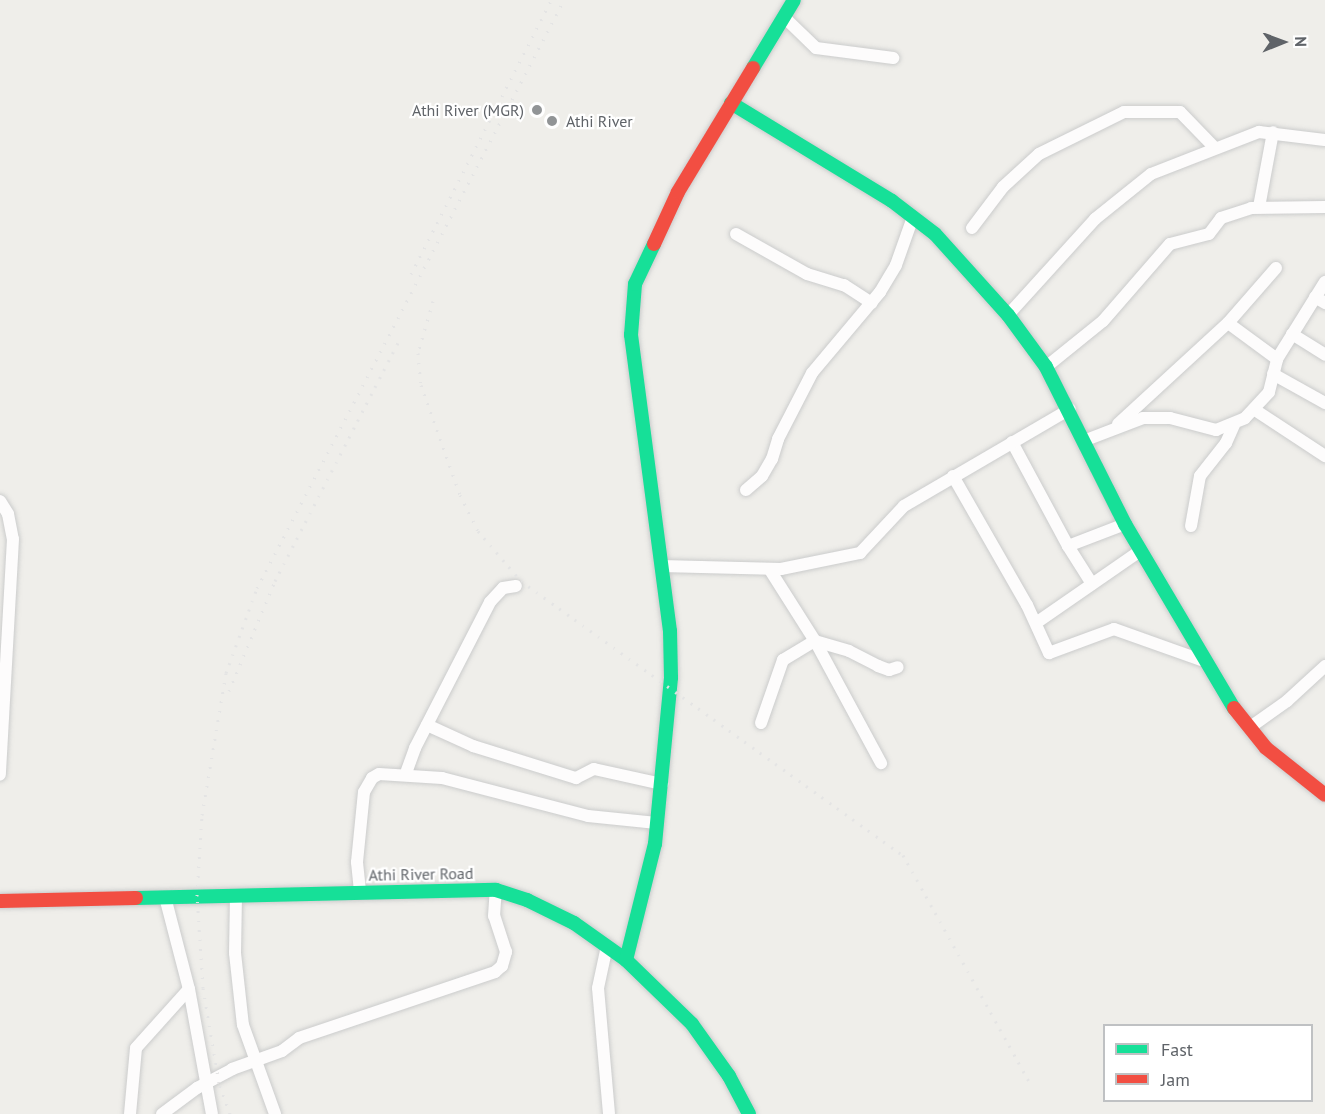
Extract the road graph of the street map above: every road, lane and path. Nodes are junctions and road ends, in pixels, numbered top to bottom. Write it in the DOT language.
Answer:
graph roads {
  1 [pos="794,0"];
  2 [pos="785,18"];
  3 [pos="893,58"];
  4 [pos="731,103"];
  5 [pos="1274,132"];
  6 [pos="1325,140"];
  7 [pos="1215,148"];
  8 [pos="1260,207"];
  9 [pos="1325,207"];
  10 [pos="913,217"];
  11 [pos="972,228"];
  12 [pos="736,234"];
  13 [pos="1275,268"];
  14 [pos="1325,282"];
  15 [pos="1320,300"];
  16 [pos="872,303"];
  17 [pos="1008,315"];
  18 [pos="1228,322"];
  19 [pos="1292,334"];
  20 [pos="1325,355"];
  21 [pos="1277,359"];
  22 [pos="1046,367"];
  23 [pos="1273,374"];
  24 [pos="1325,403"];
  25 [pos="1070,409"];
  26 [pos="1255,410"];
  27 [pos="1118,424"];
  28 [pos="1234,425"];
  29 [pos="1086,440"];
  30 [pos="1012,442"];
  31 [pos="1325,456"];
  32 [pos="952,476"];
  33 [pos="746,490"];
  34 [pos="0,501"];
  35 [pos="1125,524"];
  36 [pos="1191,526"];
  37 [pos="1068,546"];
  38 [pos="1140,550"];
  39 [pos="661,566"];
  40 [pos="770,570"];
  41 [pos="1092,584"];
  42 [pos="516,586"];
  43 [pos="4,616"];
  44 [pos="1036,623"];
  45 [pos="815,641"];
  46 [pos="1201,660"];
  47 [pos="1325,666"];
  48 [pos="898,667"];
  49 [pos="761,723"];
  50 [pos="428,725"];
  51 [pos="1249,728"];
  52 [pos="881,763"];
  53 [pos="406,774"];
  54 [pos="0,775"];
  55 [pos="662,784"];
  56 [pos="1325,795"];
  57 [pos="657,824"];
  58 [pos="496,890"];
  59 [pos="360,891"];
  60 [pos="236,896"];
  61 [pos="165,897"];
  62 [pos="0,901"];
  63 [pos="607,945"];
  64 [pos="626,960"];
  65 [pos="189,989"];
  66 [pos="252,1060"];
  67 [pos="206,1083"];
  68 [pos="130,1114"];
  69 [pos="162,1114"];
  70 [pos="212,1114"];
  71 [pos="275,1114"];
  72 [pos="609,1114"];
  73 [pos="749,1114"];
  1 -- 2 [label="street"];
  2 -- 3 [label="street"];
  2 -- 4 [label="street"];
  4 -- 10 [label="street"];
  4 -- 39 [label="street"];
  5 -- 6 [label="street"];
  5 -- 7 [label="street"];
  5 -- 8 [label="street"];
  7 -- 11 [label="street"];
  7 -- 17 [label="street"];
  8 -- 9 [label="street"];
  8 -- 22 [label="street"];
  10 -- 16 [label="street"];
  10 -- 17 [label="street"];
  12 -- 16 [label="street"];
  13 -- 18 [label="street"];
  14 -- 15 [label="street"];
  15 -- 19 [label="street"];
  16 -- 33 [label="street"];
  17 -- 22 [label="street"];
  18 -- 21 [label="street"];
  18 -- 27 [label="street"];
  19 -- 20 [label="street"];
  19 -- 21 [label="street"];
  21 -- 23 [label="street"];
  22 -- 25 [label="street"];
  23 -- 24 [label="street"];
  23 -- 26 [label="street"];
  25 -- 29 [label="street"];
  25 -- 30 [label="street"];
  26 -- 28 [label="street"];
  26 -- 31 [label="street"];
  27 -- 28 [label="street"];
  27 -- 29 [label="street"];
  28 -- 36 [label="street"];
  29 -- 35 [label="street"];
  30 -- 32 [label="street"];
  30 -- 37 [label="street"];
  32 -- 40 [label="street"];
  32 -- 44 [label="street"];
  34 -- 43 [label="street"];
  35 -- 37 [label="street"];
  35 -- 38 [label="street"];
  37 -- 41 [label="street"];
  38 -- 41 [label="street"];
  38 -- 46 [label="street"];
  39 -- 40 [label="street"];
  39 -- 55 [label="street"];
  40 -- 45 [label="street"];
  41 -- 44 [label="street"];
  42 -- 50 [label="street"];
  43 -- 54 [label="street"];
  44 -- 46 [label="street"];
  45 -- 48 [label="street"];
  45 -- 49 [label="street"];
  45 -- 52 [label="street"];
  46 -- 51 [label="street"];
  47 -- 51 [label="street"];
  50 -- 53 [label="street"];
  50 -- 55 [label="street"];
  51 -- 56 [label="street"];
  53 -- 57 [label="street"];
  53 -- 59 [label="street"];
  55 -- 57 [label="street"];
  57 -- 64 [label="street"];
  58 -- 59 [label="street, Athi River Road"];
  58 -- 63 [label="street, Athi River Road"];
  58 -- 66 [label="street"];
  59 -- 60 [label="street, Athi River Road"];
  60 -- 61 [label="street, Athi River Road"];
  60 -- 66 [label="street"];
  61 -- 62 [label="street, Athi River Road"];
  61 -- 65 [label="street"];
  63 -- 64 [label="street, Athi River Road"];
  63 -- 72 [label="street"];
  64 -- 73 [label="street, Athi River Road"];
  65 -- 67 [label="street"];
  65 -- 68 [label="street"];
  66 -- 67 [label="street"];
  66 -- 71 [label="street"];
  67 -- 69 [label="street"];
  67 -- 70 [label="street"];
}
